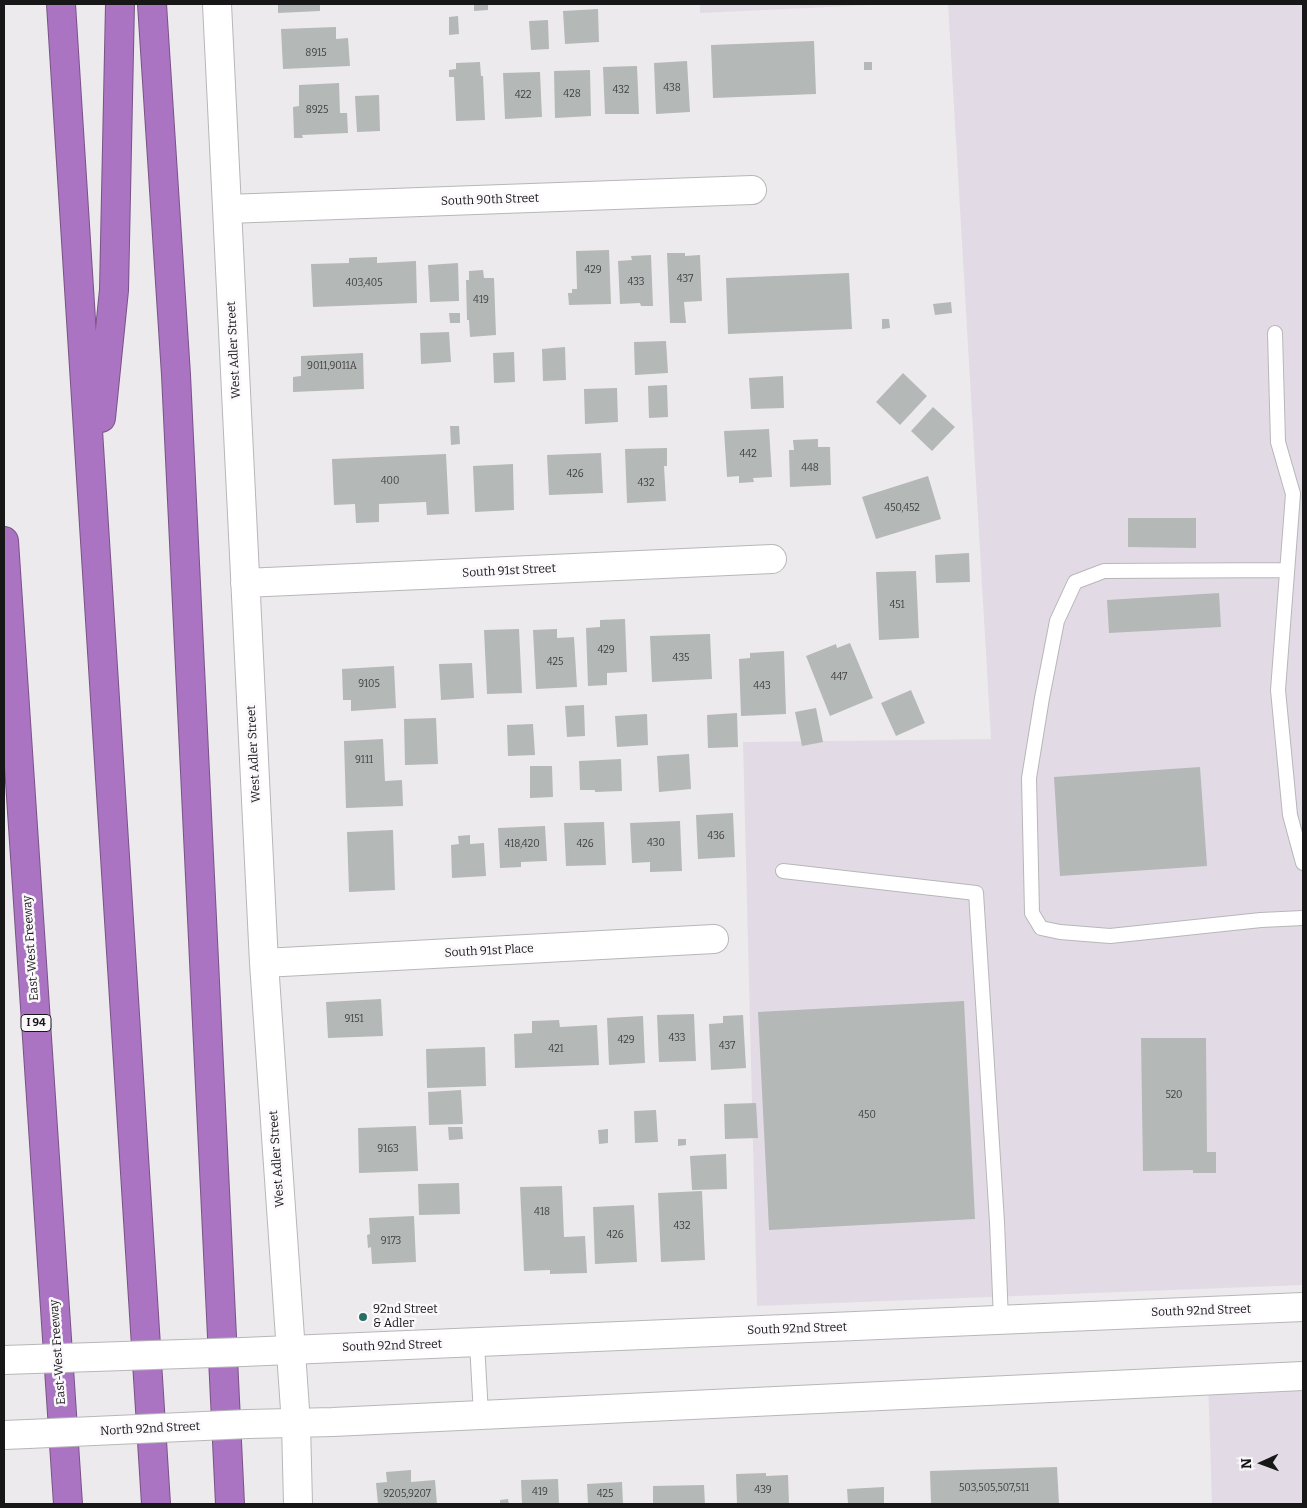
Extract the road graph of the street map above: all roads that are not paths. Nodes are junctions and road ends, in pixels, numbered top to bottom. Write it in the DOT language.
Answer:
graph roads {
  1 [pos="62,4"];
  2 [pos="120,4"];
  3 [pos="152,4"];
  4 [pos="217,4"];
  5 [pos="752,190"];
  6 [pos="228,209"];
  7 [pos="1275,333"];
  8 [pos="92,494"];
  9 [pos="4,541"];
  10 [pos="772,559"];
  11 [pos="1287,570"];
  12 [pos="245,583"];
  13 [pos="1303,863"];
  14 [pos="783,871"];
  15 [pos="1303,918"];
  16 [pos="714,939"];
  17 [pos="264,963"];
  18 [pos="1303,1307"];
  19 [pos="1001,1320"];
  20 [pos="477,1343"];
  21 [pos="290,1351"];
  22 [pos="4,1360"];
  23 [pos="1303,1376"];
  24 [pos="481,1415"];
  25 [pos="296,1424"];
  26 [pos="4,1435"];
  27 [pos="68,1504"];
  28 [pos="156,1504"];
  29 [pos="230,1504"];
  30 [pos="298,1504"];
  1 -- 8 [label="highway"];
  2 -- 8 [label="highway"];
  3 -- 29 [label="highway"];
  4 -- 6 [label="street, West Adler Street"];
  5 -- 6 [label="street, South 90th Street"];
  6 -- 12 [label="street, West Adler Street"];
  7 -- 11 [label="lane"];
  8 -- 28 [label="highway"];
  9 -- 27 [label="highway, East-West Freeway / I 94"];
  10 -- 12 [label="street, South 91st Street"];
  11 -- 13 [label="lane"];
  11 -- 15 [label="lane"];
  12 -- 17 [label="street, West Adler Street"];
  14 -- 19 [label="lane"];
  16 -- 17 [label="street, South 91st Place"];
  17 -- 21 [label="street, West Adler Street"];
  18 -- 19 [label="street, South 92nd Street"];
  19 -- 20 [label="street, South 92nd Street"];
  20 -- 21 [label="street, South 92nd Street"];
  20 -- 24 [label="lane"];
  21 -- 22 [label="street, bridge"];
  21 -- 25 [label="street, West Adler Street"];
  23 -- 24 [label="street"];
  24 -- 25 [label="street"];
  25 -- 26 [label="street, North 92nd Street, bridge"];
  25 -- 30 [label="street, West Adler Street"];
}
